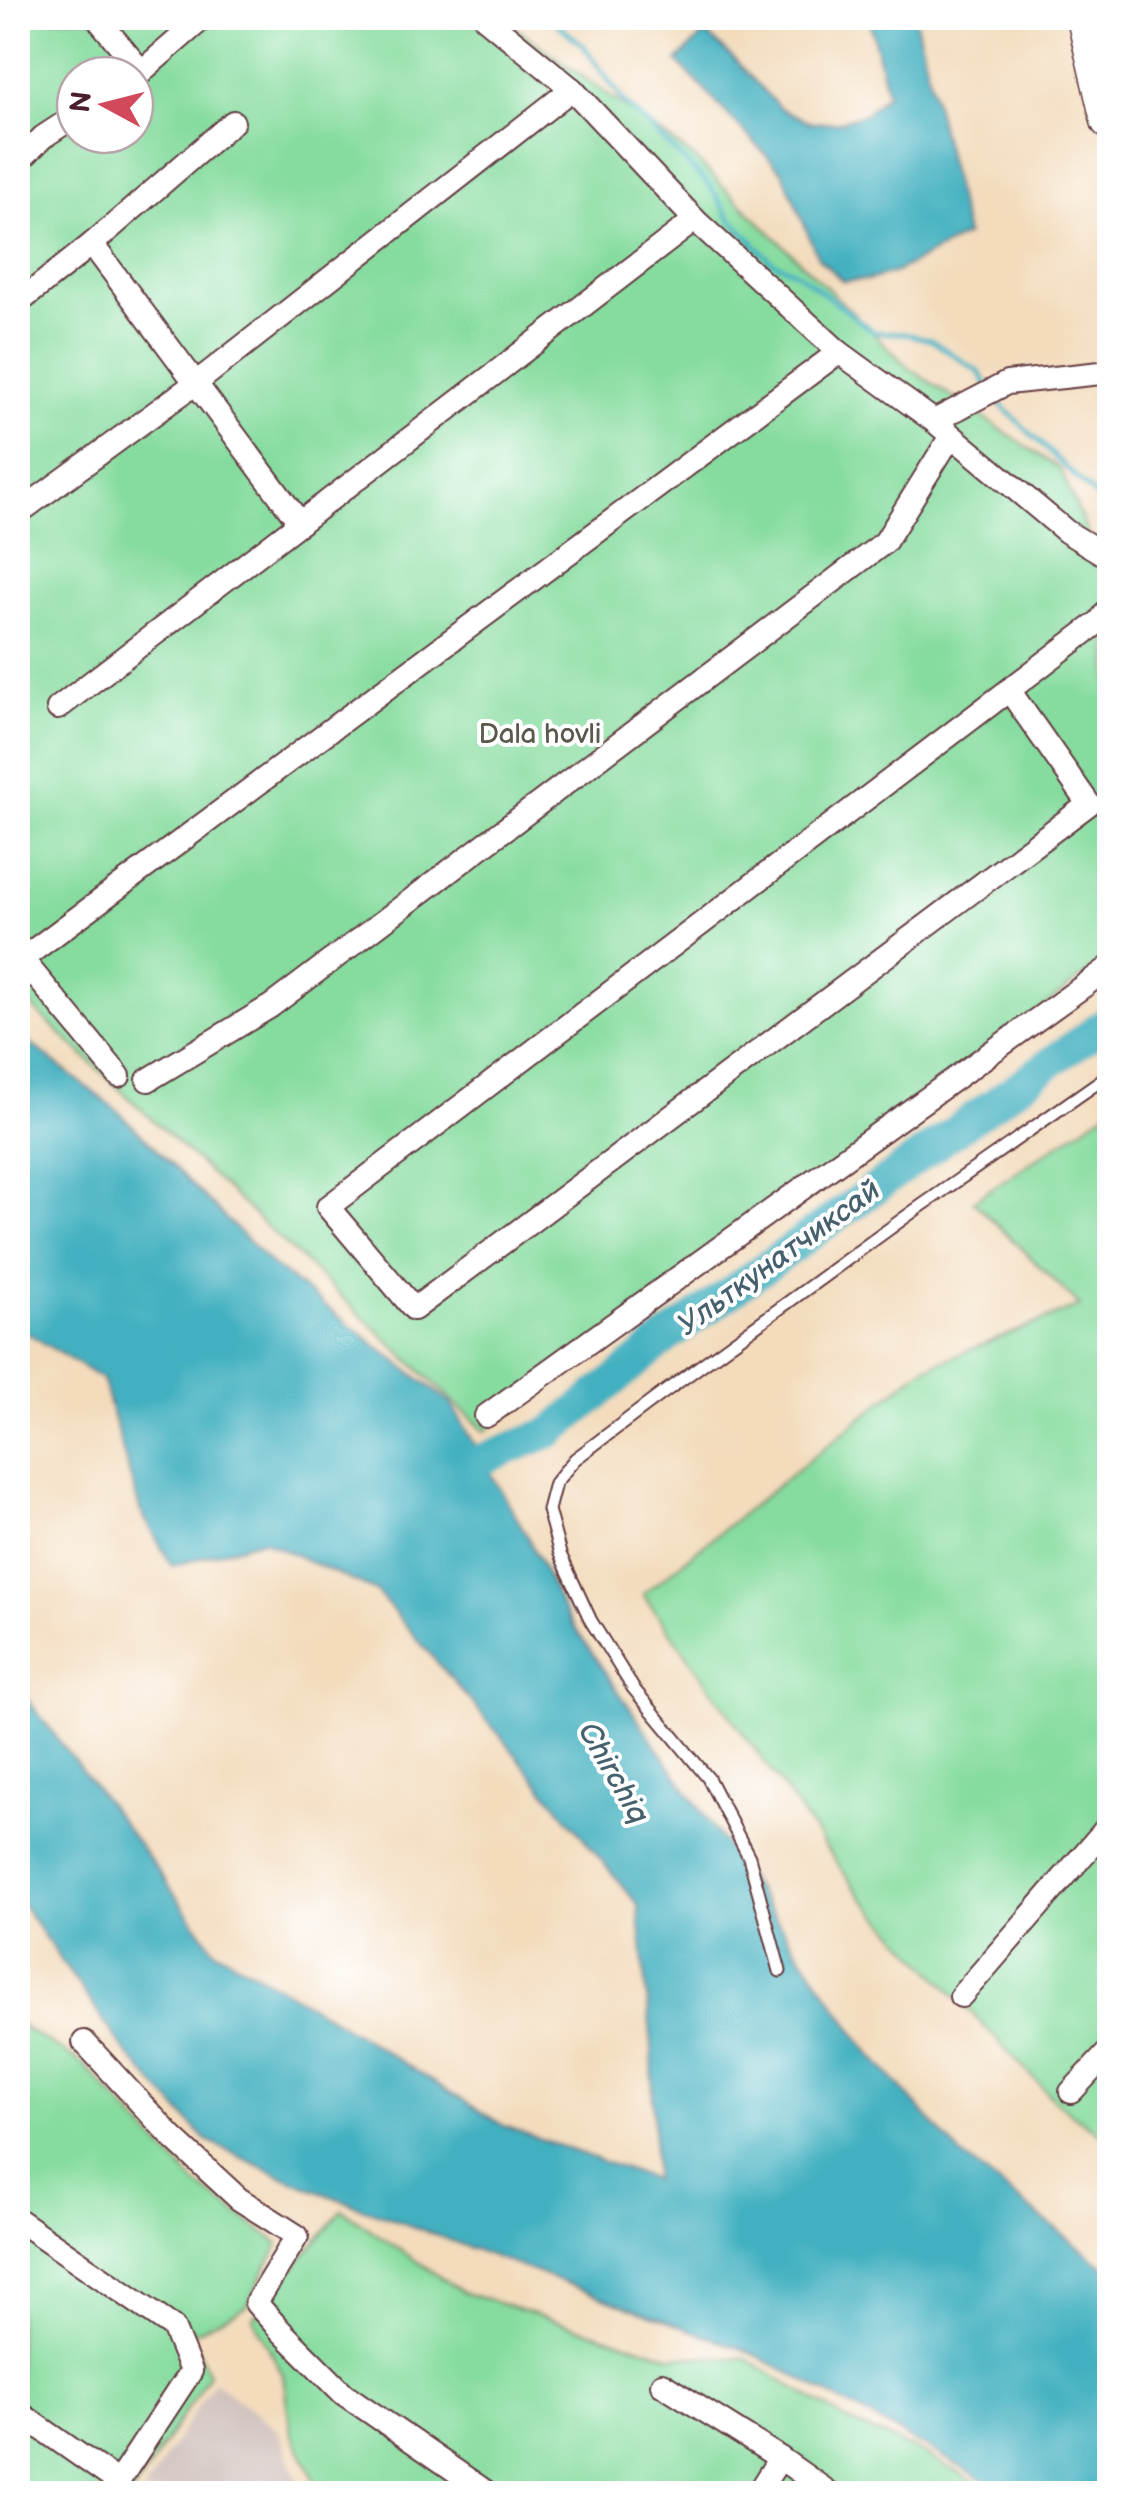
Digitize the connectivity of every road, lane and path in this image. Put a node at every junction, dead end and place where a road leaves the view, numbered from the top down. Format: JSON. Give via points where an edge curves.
{"nodes":[{"id":1,"x":96,"y":18,"type":"edge"},
{"id":2,"x":203,"y":18,"type":"edge"},
{"id":3,"x":485,"y":18,"type":"edge"},
{"id":4,"x":1086,"y":18,"type":"edge"},
{"id":5,"x":124,"y":55,"type":"edge"},
{"id":6,"x":155,"y":60,"type":"edge"},
{"id":7,"x":572,"y":89,"type":"junction"},
{"id":8,"x":1110,"y":120,"type":"edge"},
{"id":9,"x":233,"y":122,"type":"dead end"},
{"id":10,"x":55,"y":129,"type":"edge"},
{"id":11,"x":18,"y":162,"type":"edge"},
{"id":12,"x":695,"y":220,"type":"junction"},
{"id":13,"x":92,"y":244,"type":"junction"},
{"id":14,"x":18,"y":303,"type":"edge"},
{"id":15,"x":839,"y":352,"type":"junction"},
{"id":16,"x":1110,"y":372,"type":"edge"},
{"id":17,"x":196,"y":382,"type":"junction"},
{"id":18,"x":942,"y":429,"type":"junction"},
{"id":19,"x":18,"y":512,"type":"edge"},
{"id":20,"x":300,"y":523,"type":"junction"},
{"id":21,"x":1110,"y":558,"type":"edge"},
{"id":22,"x":1110,"y":608,"type":"edge"},
{"id":23,"x":1009,"y":690,"type":"junction"},
{"id":24,"x":58,"y":708,"type":"dead end"},
{"id":25,"x":1110,"y":967,"type":"edge"},
{"id":26,"x":1110,"y":1074,"type":"edge"},
{"id":27,"x":120,"y":1076,"type":"dead end"},
{"id":28,"x":148,"y":1080,"type":"dead end"},
{"id":29,"x":486,"y":1416,"type":"dead end"},
{"id":30,"x":1110,"y":1824,"type":"edge"},
{"id":31,"x":780,"y":1971,"type":"dead end"},
{"id":32,"x":961,"y":1996,"type":"dead end"},
{"id":33,"x":84,"y":2042,"type":"dead end"},
{"id":34,"x":1110,"y":2050,"type":"edge"},
{"id":35,"x":1071,"y":2092,"type":"dead end"},
{"id":36,"x":18,"y":2220,"type":"edge"},
{"id":37,"x":662,"y":2384,"type":"dead end"},
{"id":38,"x":18,"y":2412,"type":"edge"},
{"id":39,"x":780,"y":2458,"type":"junction"},
{"id":40,"x":114,"y":2488,"type":"edge"},
{"id":41,"x":489,"y":2494,"type":"edge"},
{"id":42,"x":757,"y":2494,"type":"edge"},
{"id":43,"x":831,"y":2494,"type":"edge"}],
"edges":[{"from":1,"to":5,"type":"street"},
{"from":2,"to":6,"type":"street"},
{"from":3,"to":7,"type":"street"},
{"from":4,"to":8,"type":"highway"},
{"from":7,"to":12,"type":"street"},
{"from":7,"to":17,"type":"street"},
{"from":9,"to":13,"type":"street"},
{"from":10,"to":11,"type":"street"},
{"from":12,"to":15,"type":"street"},
{"from":12,"to":20,"type":"street"},
{"from":13,"to":14,"type":"street"},
{"from":13,"to":17,"type":"street"},
{"from":15,"to":18,"type":"street"},
{"from":15,"to":27,"type":"street","via":[[22,959]]},
{"from":16,"to":18,"type":"street","via":[[1007,383]]},
{"from":17,"to":19,"type":"street"},
{"from":17,"to":20,"type":"street"},
{"from":18,"to":21,"type":"street","via":[[1067,532]]},
{"from":18,"to":28,"type":"street","via":[[885,542],[271,1006]]},
{"from":20,"to":24,"type":"street"},
{"from":22,"to":23,"type":"street"},
{"from":23,"to":23,"type":"street","via":[[1089,804],[414,1309],[328,1207]]},
{"from":25,"to":29,"type":"street"},
{"from":26,"to":31,"type":"lane","via":[[659,1396],[555,1483],[548,1510],[560,1554],[632,1688],[708,1778],[749,1857]]},
{"from":30,"to":32,"type":"street"},
{"from":33,"to":41,"type":"street","via":[[172,2138],[239,2199],[296,2236],[256,2303],[280,2331],[344,2394]]},
{"from":34,"to":35,"type":"street"},
{"from":36,"to":40,"type":"street","via":[[174,2327],[191,2371]]},
{"from":37,"to":39,"type":"street"},
{"from":38,"to":40,"type":"street"},
{"from":39,"to":42,"type":"street"},
{"from":39,"to":43,"type":"street"}]}
